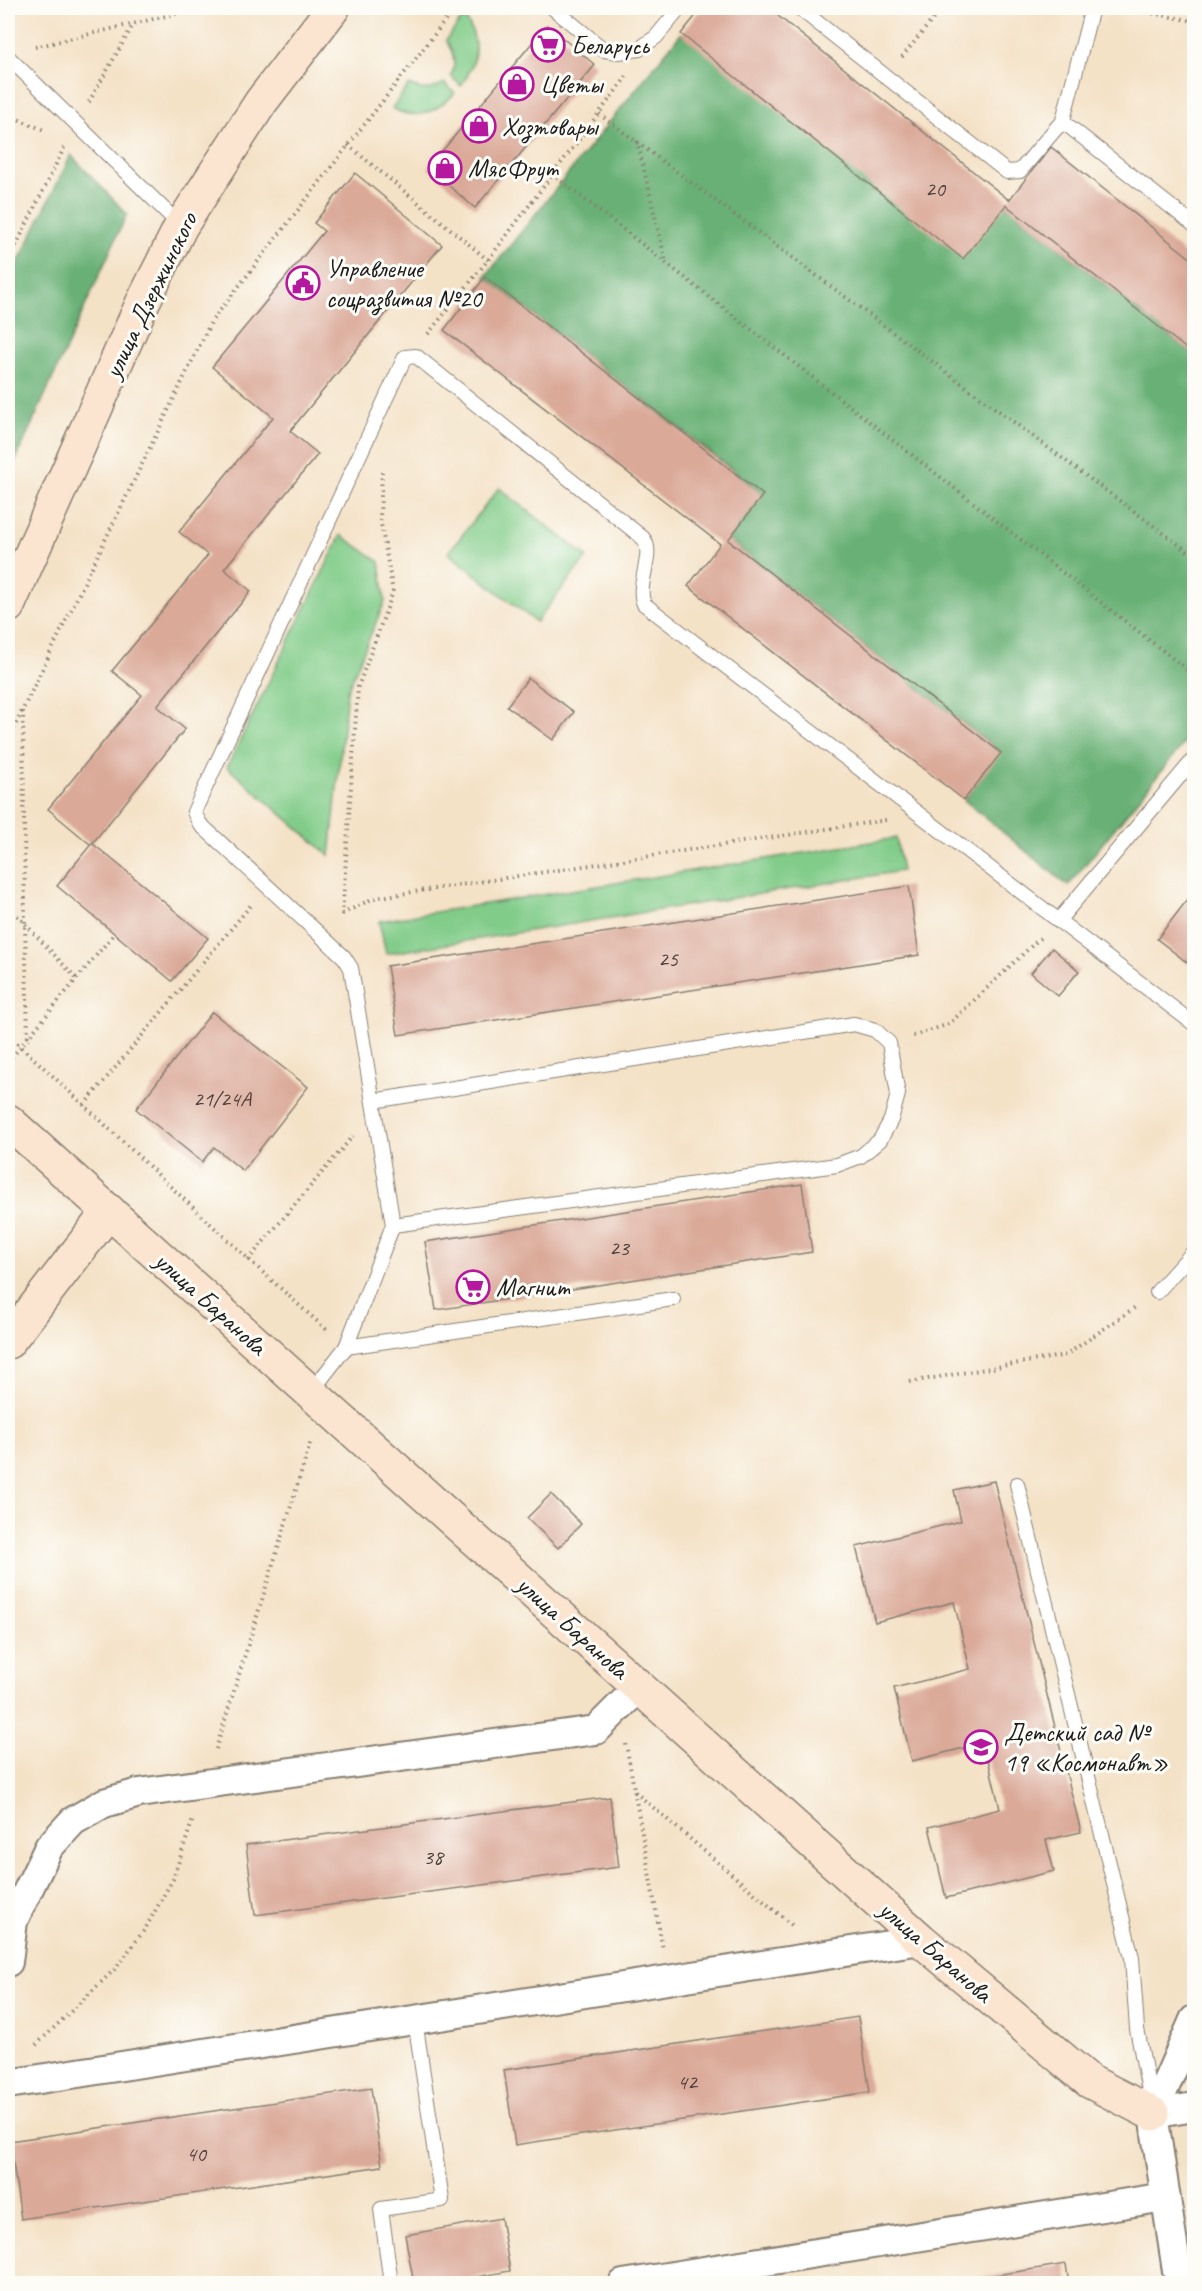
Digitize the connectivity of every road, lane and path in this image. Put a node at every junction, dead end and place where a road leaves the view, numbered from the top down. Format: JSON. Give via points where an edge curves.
{"nodes":[{"id":1,"x":200,"y":8,"type":"edge"},
{"id":2,"x":333,"y":8,"type":"edge"},
{"id":3,"x":455,"y":8,"type":"edge"},
{"id":4,"x":553,"y":8,"type":"edge"},
{"id":5,"x":680,"y":8,"type":"edge"},
{"id":6,"x":799,"y":8,"type":"edge"},
{"id":7,"x":942,"y":8,"type":"edge"},
{"id":8,"x":1092,"y":8,"type":"edge"},
{"id":9,"x":1123,"y":8,"type":"edge"},
{"id":10,"x":1194,"y":21,"type":"edge"},
{"id":11,"x":656,"y":37,"type":"junction"},
{"id":12,"x":30,"y":48,"type":"dead end"},
{"id":13,"x":8,"y":57,"type":"edge"},
{"id":14,"x":886,"y":76,"type":"junction"},
{"id":15,"x":599,"y":114,"type":"junction"},
{"id":16,"x":1062,"y":124,"type":"junction"},
{"id":17,"x":636,"y":141,"type":"junction"},
{"id":18,"x":348,"y":145,"type":"junction"},
{"id":19,"x":552,"y":174,"type":"junction"},
{"id":20,"x":1194,"y":225,"type":"edge"},
{"id":21,"x":181,"y":226,"type":"junction"},
{"id":22,"x":488,"y":260,"type":"junction"},
{"id":23,"x":667,"y":263,"type":"junction"},
{"id":24,"x":410,"y":356,"type":"junction"},
{"id":25,"x":382,"y":471,"type":"dead end"},
{"id":26,"x":1194,"y":556,"type":"edge"},
{"id":27,"x":8,"y":606,"type":"edge"},
{"id":28,"x":1194,"y":675,"type":"edge"},
{"id":29,"x":23,"y":708,"type":"junction"},
{"id":30,"x":8,"y":740,"type":"edge"},
{"id":31,"x":1194,"y":759,"type":"edge"},
{"id":32,"x":919,"y":815,"type":"junction"},
{"id":33,"x":267,"y":886,"type":"junction"},
{"id":34,"x":8,"y":902,"type":"edge"},
{"id":35,"x":9,"y":909,"type":"edge"},
{"id":36,"x":342,"y":914,"type":"junction"},
{"id":37,"x":1058,"y":921,"type":"junction"},
{"id":38,"x":25,"y":924,"type":"junction"},
{"id":39,"x":114,"y":934,"type":"dead end"},
{"id":40,"x":339,"y":952,"type":"junction"},
{"id":41,"x":77,"y":979,"type":"junction"},
{"id":42,"x":1194,"y":1024,"type":"edge"},
{"id":43,"x":8,"y":1035,"type":"edge"},
{"id":44,"x":28,"y":1037,"type":"junction"},
{"id":45,"x":889,"y":1043,"type":"junction"},
{"id":46,"x":20,"y":1047,"type":"junction"},
{"id":47,"x":8,"y":1062,"type":"edge"},
{"id":48,"x":84,"y":1105,"type":"junction"},
{"id":49,"x":374,"y":1106,"type":"junction"},
{"id":50,"x":8,"y":1120,"type":"edge"},
{"id":51,"x":109,"y":1211,"type":"junction"},
{"id":52,"x":393,"y":1225,"type":"junction"},
{"id":53,"x":1194,"y":1251,"type":"edge"},
{"id":54,"x":248,"y":1260,"type":"junction"},
{"id":55,"x":1157,"y":1292,"type":"joint"},
{"id":56,"x":673,"y":1299,"type":"dead end"},
{"id":57,"x":8,"y":1342,"type":"edge"},
{"id":58,"x":346,"y":1347,"type":"junction"},
{"id":59,"x":909,"y":1382,"type":"dead end"},
{"id":60,"x":311,"y":1392,"type":"junction"},
{"id":61,"x":1017,"y":1484,"type":"dead end"},
{"id":62,"x":639,"y":1687,"type":"junction"},
{"id":63,"x":626,"y":1740,"type":"dead end"},
{"id":64,"x":205,"y":1784,"type":"junction"},
{"id":65,"x":635,"y":1792,"type":"junction"},
{"id":66,"x":10,"y":1922,"type":"edge"},
{"id":67,"x":921,"y":1940,"type":"junction"},
{"id":68,"x":826,"y":1955,"type":"junction"},
{"id":69,"x":8,"y":1962,"type":"edge"},
{"id":70,"x":668,"y":1980,"type":"junction"},
{"id":71,"x":415,"y":2020,"type":"junction"},
{"id":72,"x":1194,"y":2020,"type":"edge"},
{"id":73,"x":33,"y":2048,"type":"dead end"},
{"id":74,"x":8,"y":2084,"type":"edge"},
{"id":75,"x":1194,"y":2107,"type":"edge"},
{"id":76,"x":1153,"y":2114,"type":"junction"},
{"id":77,"x":1166,"y":2198,"type":"junction"},
{"id":78,"x":391,"y":2283,"type":"edge"},
{"id":79,"x":623,"y":2283,"type":"edge"},
{"id":80,"x":1179,"y":2283,"type":"edge"}],
"edges":[{"from":1,"to":12,"type":"path"},
{"from":2,"to":21,"type":"street","name":"улица Дзержинского","via":[[261,102]]},
{"from":3,"to":18,"type":"path"},
{"from":4,"to":11,"type":"lane","via":[[603,50],[639,49]]},
{"from":5,"to":11,"type":"lane"},
{"from":6,"to":14,"type":"lane"},
{"from":7,"to":14,"type":"path"},
{"from":8,"to":16,"type":"lane"},
{"from":9,"to":10,"type":"path"},
{"from":11,"to":15,"type":"path"},
{"from":13,"to":21,"type":"lane"},
{"from":14,"to":16,"type":"lane","via":[[1008,172],[1020,171]]},
{"from":15,"to":17,"type":"path"},
{"from":15,"to":19,"type":"path"},
{"from":16,"to":20,"type":"lane"},
{"from":17,"to":23,"type":"path"},
{"from":17,"to":26,"type":"path"},
{"from":18,"to":22,"type":"path"},
{"from":18,"to":29,"type":"path","via":[[211,322]]},
{"from":19,"to":22,"type":"path"},
{"from":19,"to":23,"type":"path"},
{"from":21,"to":27,"type":"street","name":"улица Дзержинского","via":[[142,304]]},
{"from":22,"to":24,"type":"path"},
{"from":23,"to":28,"type":"path"},
{"from":24,"to":32,"type":"lane","via":[[416,356],[643,538],[647,548],[641,591],[644,604]]},
{"from":24,"to":33,"type":"lane","via":[[402,361],[194,812],[200,824]]},
{"from":25,"to":36,"type":"path","via":[[380,518],[393,592],[358,687]]},
{"from":29,"to":30,"type":"path"},
{"from":29,"to":38,"type":"path"},
{"from":31,"to":37,"type":"lane"},
{"from":32,"to":36,"type":"path","via":[[374,898]]},
{"from":32,"to":37,"type":"lane"},
{"from":33,"to":40,"type":"lane"},
{"from":33,"to":48,"type":"path"},
{"from":34,"to":35,"type":"path"},
{"from":35,"to":38,"type":"path"},
{"from":36,"to":40,"type":"path"},
{"from":37,"to":42,"type":"lane"},
{"from":37,"to":45,"type":"path","via":[[949,1024]]},
{"from":38,"to":41,"type":"path"},
{"from":38,"to":44,"type":"path"},
{"from":39,"to":41,"type":"path"},
{"from":40,"to":49,"type":"lane","via":[[351,968]]},
{"from":41,"to":44,"type":"path"},
{"from":43,"to":46,"type":"path"},
{"from":44,"to":46,"type":"path"},
{"from":45,"to":49,"type":"lane","via":[[875,1030],[854,1024]]},
{"from":45,"to":52,"type":"lane","via":[[898,1094],[891,1120],[880,1140],[861,1156],[837,1165]]},
{"from":46,"to":47,"type":"path"},
{"from":46,"to":48,"type":"path"},
{"from":48,"to":54,"type":"path"},
{"from":49,"to":52,"type":"lane"},
{"from":49,"to":54,"type":"path"},
{"from":50,"to":51,"type":"street","name":"улица Баранова"},
{"from":51,"to":57,"type":"street"},
{"from":51,"to":60,"type":"street","name":"улица Баранова"},
{"from":52,"to":58,"type":"lane"},
{"from":53,"to":55,"type":"lane"},
{"from":54,"to":58,"type":"path"},
{"from":55,"to":59,"type":"path","via":[[1066,1355]]},
{"from":56,"to":58,"type":"lane"},
{"from":58,"to":60,"type":"lane"},
{"from":60,"to":62,"type":"street","name":"улица Баранова"},
{"from":60,"to":64,"type":"path","via":[[311,1440]]},
{"from":61,"to":76,"type":"lane","via":[[1132,1958],[1137,2029]]},
{"from":62,"to":64,"type":"street","via":[[596,1730]]},
{"from":62,"to":67,"type":"street","name":"улица Баранова"},
{"from":63,"to":65,"type":"path"},
{"from":64,"to":66,"type":"street","via":[[139,1793],[104,1803],[73,1821],[49,1847]]},
{"from":64,"to":73,"type":"path","via":[[173,1879],[145,1929],[116,1968]]},
{"from":65,"to":68,"type":"path"},
{"from":65,"to":70,"type":"path"},
{"from":66,"to":69,"type":"street"},
{"from":67,"to":68,"type":"street"},
{"from":67,"to":76,"type":"street","name":"улица Баранова","via":[[1089,2081]]},
{"from":68,"to":70,"type":"street"},
{"from":70,"to":71,"type":"street"},
{"from":71,"to":74,"type":"street"},
{"from":71,"to":78,"type":"lane","via":[[442,2200],[381,2209]]},
{"from":72,"to":76,"type":"street"},
{"from":75,"to":76,"type":"street"},
{"from":76,"to":77,"type":"street"},
{"from":77,"to":79,"type":"street"},
{"from":77,"to":80,"type":"street"}]}
